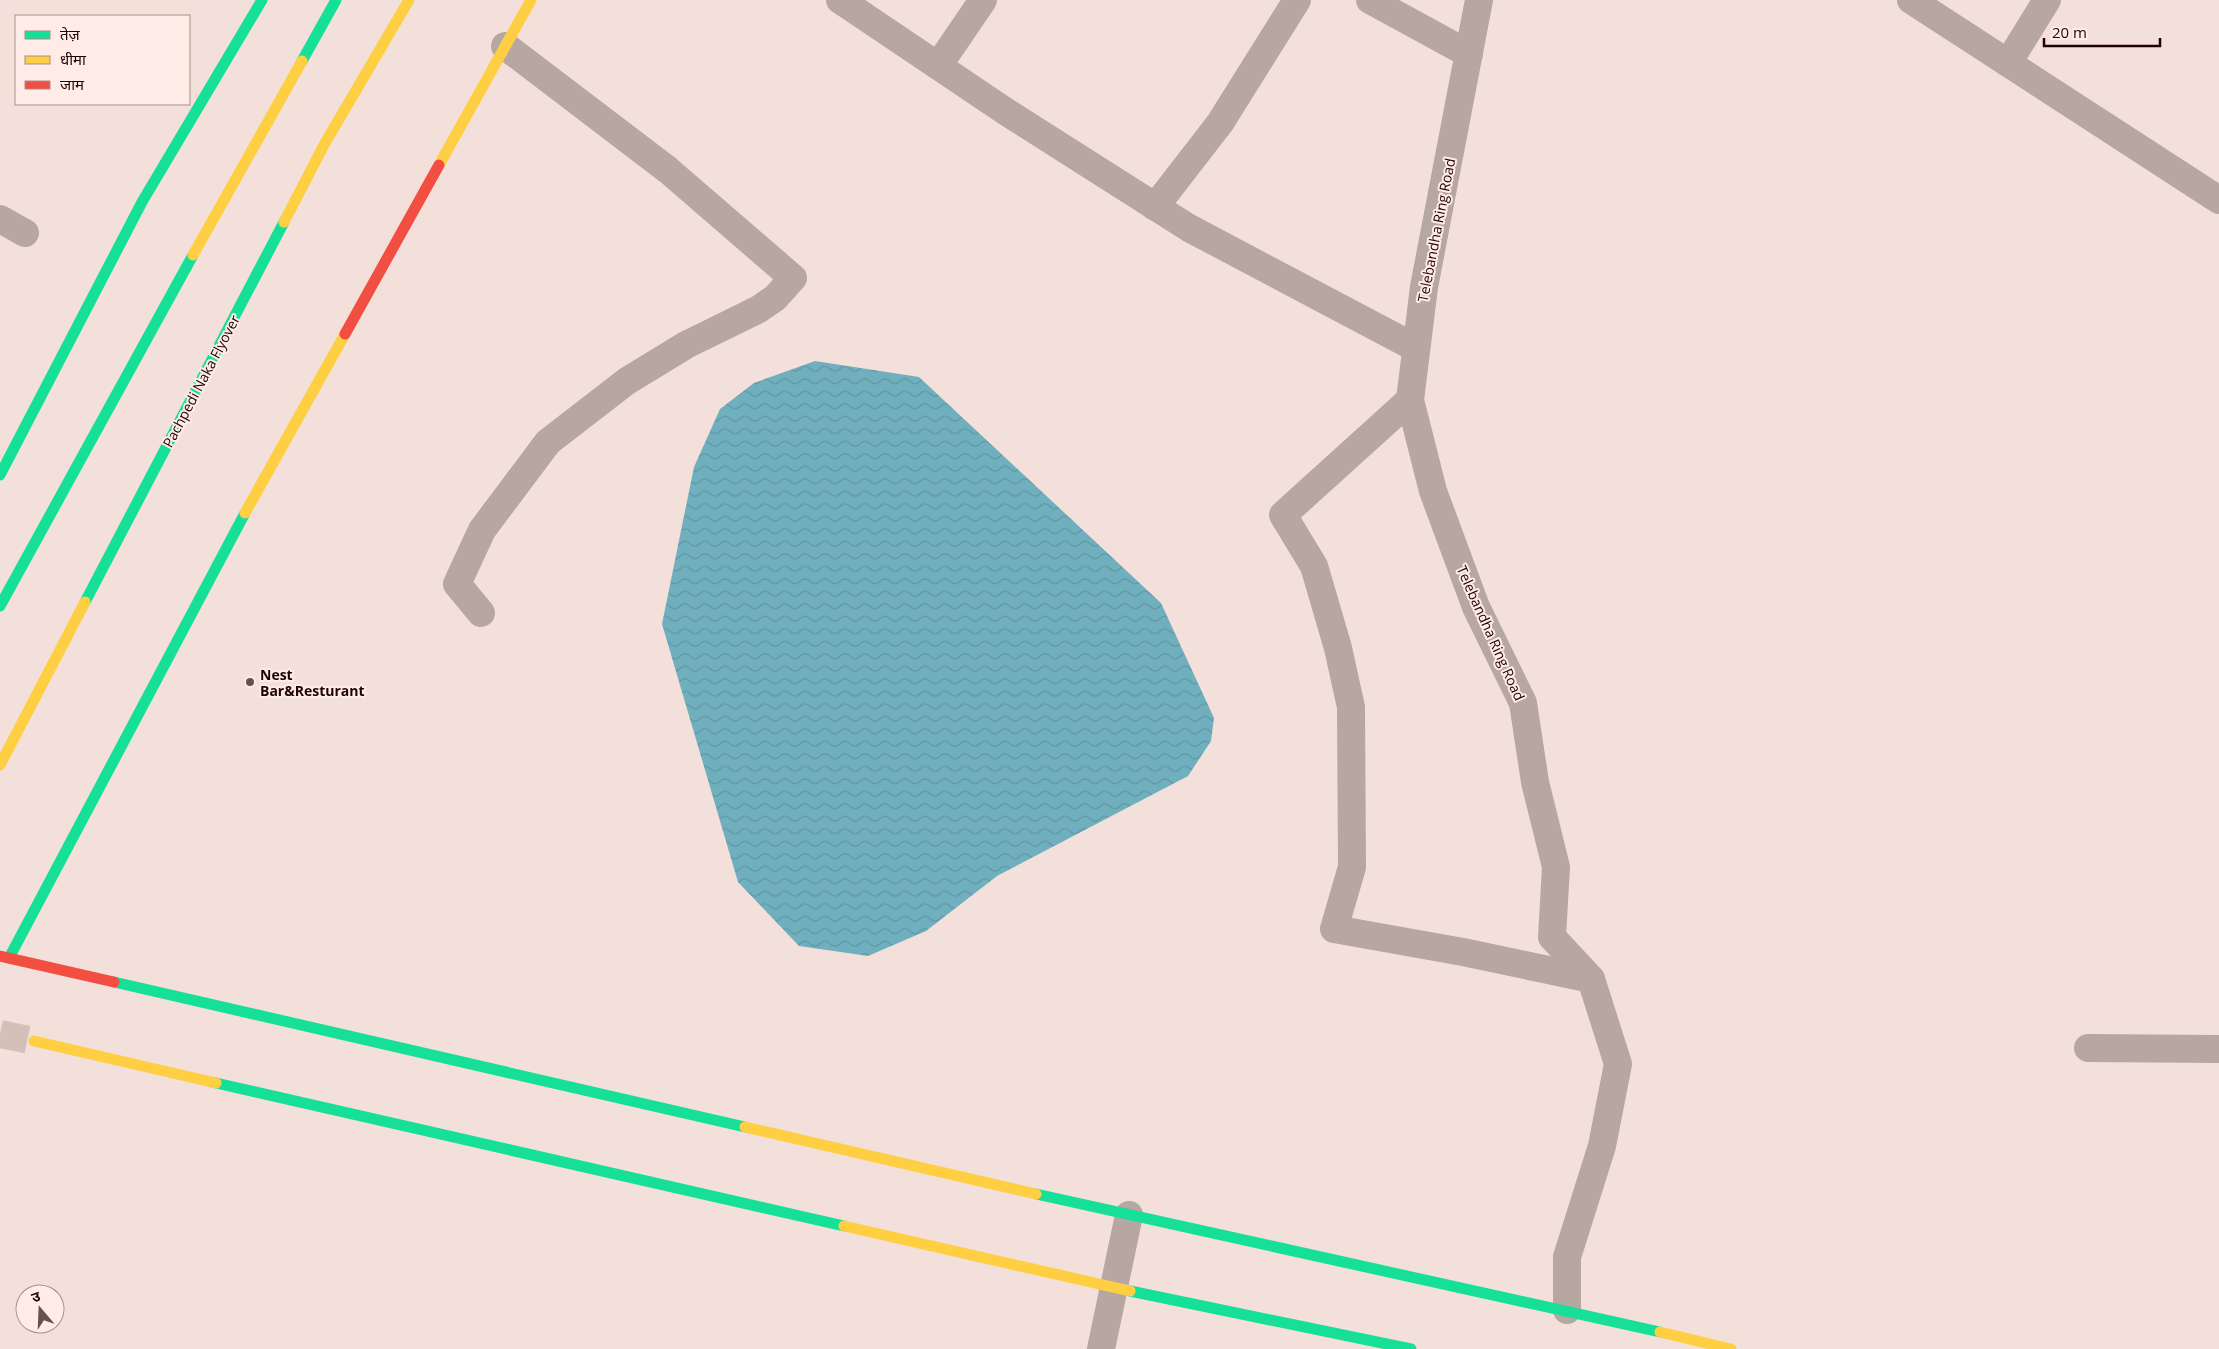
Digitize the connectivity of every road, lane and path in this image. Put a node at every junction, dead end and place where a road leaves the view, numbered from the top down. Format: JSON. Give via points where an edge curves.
{"nodes":[{"id":1,"x":262,"y":0,"type":"edge"},
{"id":2,"x":336,"y":0,"type":"edge"},
{"id":3,"x":409,"y":0,"type":"edge"},
{"id":4,"x":531,"y":0,"type":"edge"},
{"id":5,"x":840,"y":0,"type":"edge"},
{"id":6,"x":983,"y":0,"type":"edge"},
{"id":7,"x":1297,"y":0,"type":"edge"},
{"id":8,"x":1370,"y":0,"type":"edge"},
{"id":9,"x":1480,"y":0,"type":"edge"},
{"id":10,"x":1911,"y":0,"type":"edge"},
{"id":11,"x":2047,"y":0,"type":"edge"},
{"id":12,"x":505,"y":46,"type":"junction"},
{"id":13,"x":1469,"y":54,"type":"junction"},
{"id":14,"x":2008,"y":63,"type":"junction"},
{"id":15,"x":938,"y":66,"type":"junction"},
{"id":16,"x":2219,"y":200,"type":"edge"},
{"id":17,"x":1155,"y":207,"type":"junction"},
{"id":18,"x":0,"y":219,"type":"edge"},
{"id":19,"x":25,"y":233,"type":"dead end"},
{"id":20,"x":1416,"y":348,"type":"junction"},
{"id":21,"x":1410,"y":400,"type":"junction"},
{"id":22,"x":0,"y":475,"type":"edge"},
{"id":23,"x":0,"y":606,"type":"edge"},
{"id":24,"x":481,"y":613,"type":"dead end"},
{"id":25,"x":0,"y":765,"type":"edge"},
{"id":26,"x":5,"y":957,"type":"edge"},
{"id":27,"x":0,"y":972,"type":"edge"},
{"id":28,"x":1591,"y":979,"type":"junction"},
{"id":29,"x":34,"y":1041,"type":"tunnel mouth"},
{"id":30,"x":2088,"y":1048,"type":"dead end"},
{"id":31,"x":2219,"y":1049,"type":"edge"},
{"id":32,"x":1130,"y":1215,"type":"junction"},
{"id":33,"x":1115,"y":1288,"type":"junction"},
{"id":34,"x":1567,"y":1310,"type":"junction"},
{"id":35,"x":1101,"y":1349,"type":"edge"},
{"id":36,"x":1411,"y":1349,"type":"edge"},
{"id":37,"x":1731,"y":1349,"type":"edge"}],
"edges":[{"from":1,"to":22,"type":"main road","via":[[142,202]]},
{"from":2,"to":23,"type":"main road"},
{"from":3,"to":25,"type":"main road","name":"Pachpedi Naka Flyover","via":[[325,143]]},
{"from":4,"to":12,"type":"main road"},
{"from":5,"to":15,"type":"street"},
{"from":6,"to":15,"type":"street"},
{"from":7,"to":17,"type":"street","via":[[1220,123]]},
{"from":8,"to":13,"type":"street"},
{"from":9,"to":13,"type":"street","name":"Telebandha Ring Road"},
{"from":10,"to":14,"type":"street"},
{"from":11,"to":14,"type":"street"},
{"from":12,"to":24,"type":"street","via":[[668,170],[794,278],[775,298],[758,309],[686,344],[627,381],[548,442],[482,530],[457,584]]},
{"from":12,"to":26,"type":"main road","via":[[252,500]]},
{"from":13,"to":20,"type":"street","name":"Telebandha Ring Road","via":[[1424,287]]},
{"from":14,"to":16,"type":"street"},
{"from":15,"to":17,"type":"street"},
{"from":17,"to":20,"type":"street"},
{"from":18,"to":19,"type":"street"},
{"from":20,"to":21,"type":"street","name":"Telebandha Ring Road"},
{"from":21,"to":28,"type":"street","name":"Telebandha Ring Road","via":[[1433,491],[1476,607],[1524,703],[1535,782],[1556,867],[1552,937]]},
{"from":21,"to":28,"type":"street","via":[[1283,515],[1314,566],[1351,707],[1352,867],[1334,929]]},
{"from":26,"to":27,"type":"main road"},
{"from":26,"to":32,"type":"main road"},
{"from":28,"to":34,"type":"street","name":"Telebandha Ring Road","via":[[1618,1064],[1602,1146],[1567,1257]]},
{"from":29,"to":33,"type":"main road"},
{"from":30,"to":31,"type":"street"},
{"from":32,"to":33,"type":"street"},
{"from":32,"to":34,"type":"main road"},
{"from":33,"to":35,"type":"street"},
{"from":33,"to":36,"type":"main road"},
{"from":34,"to":37,"type":"main road"}]}
